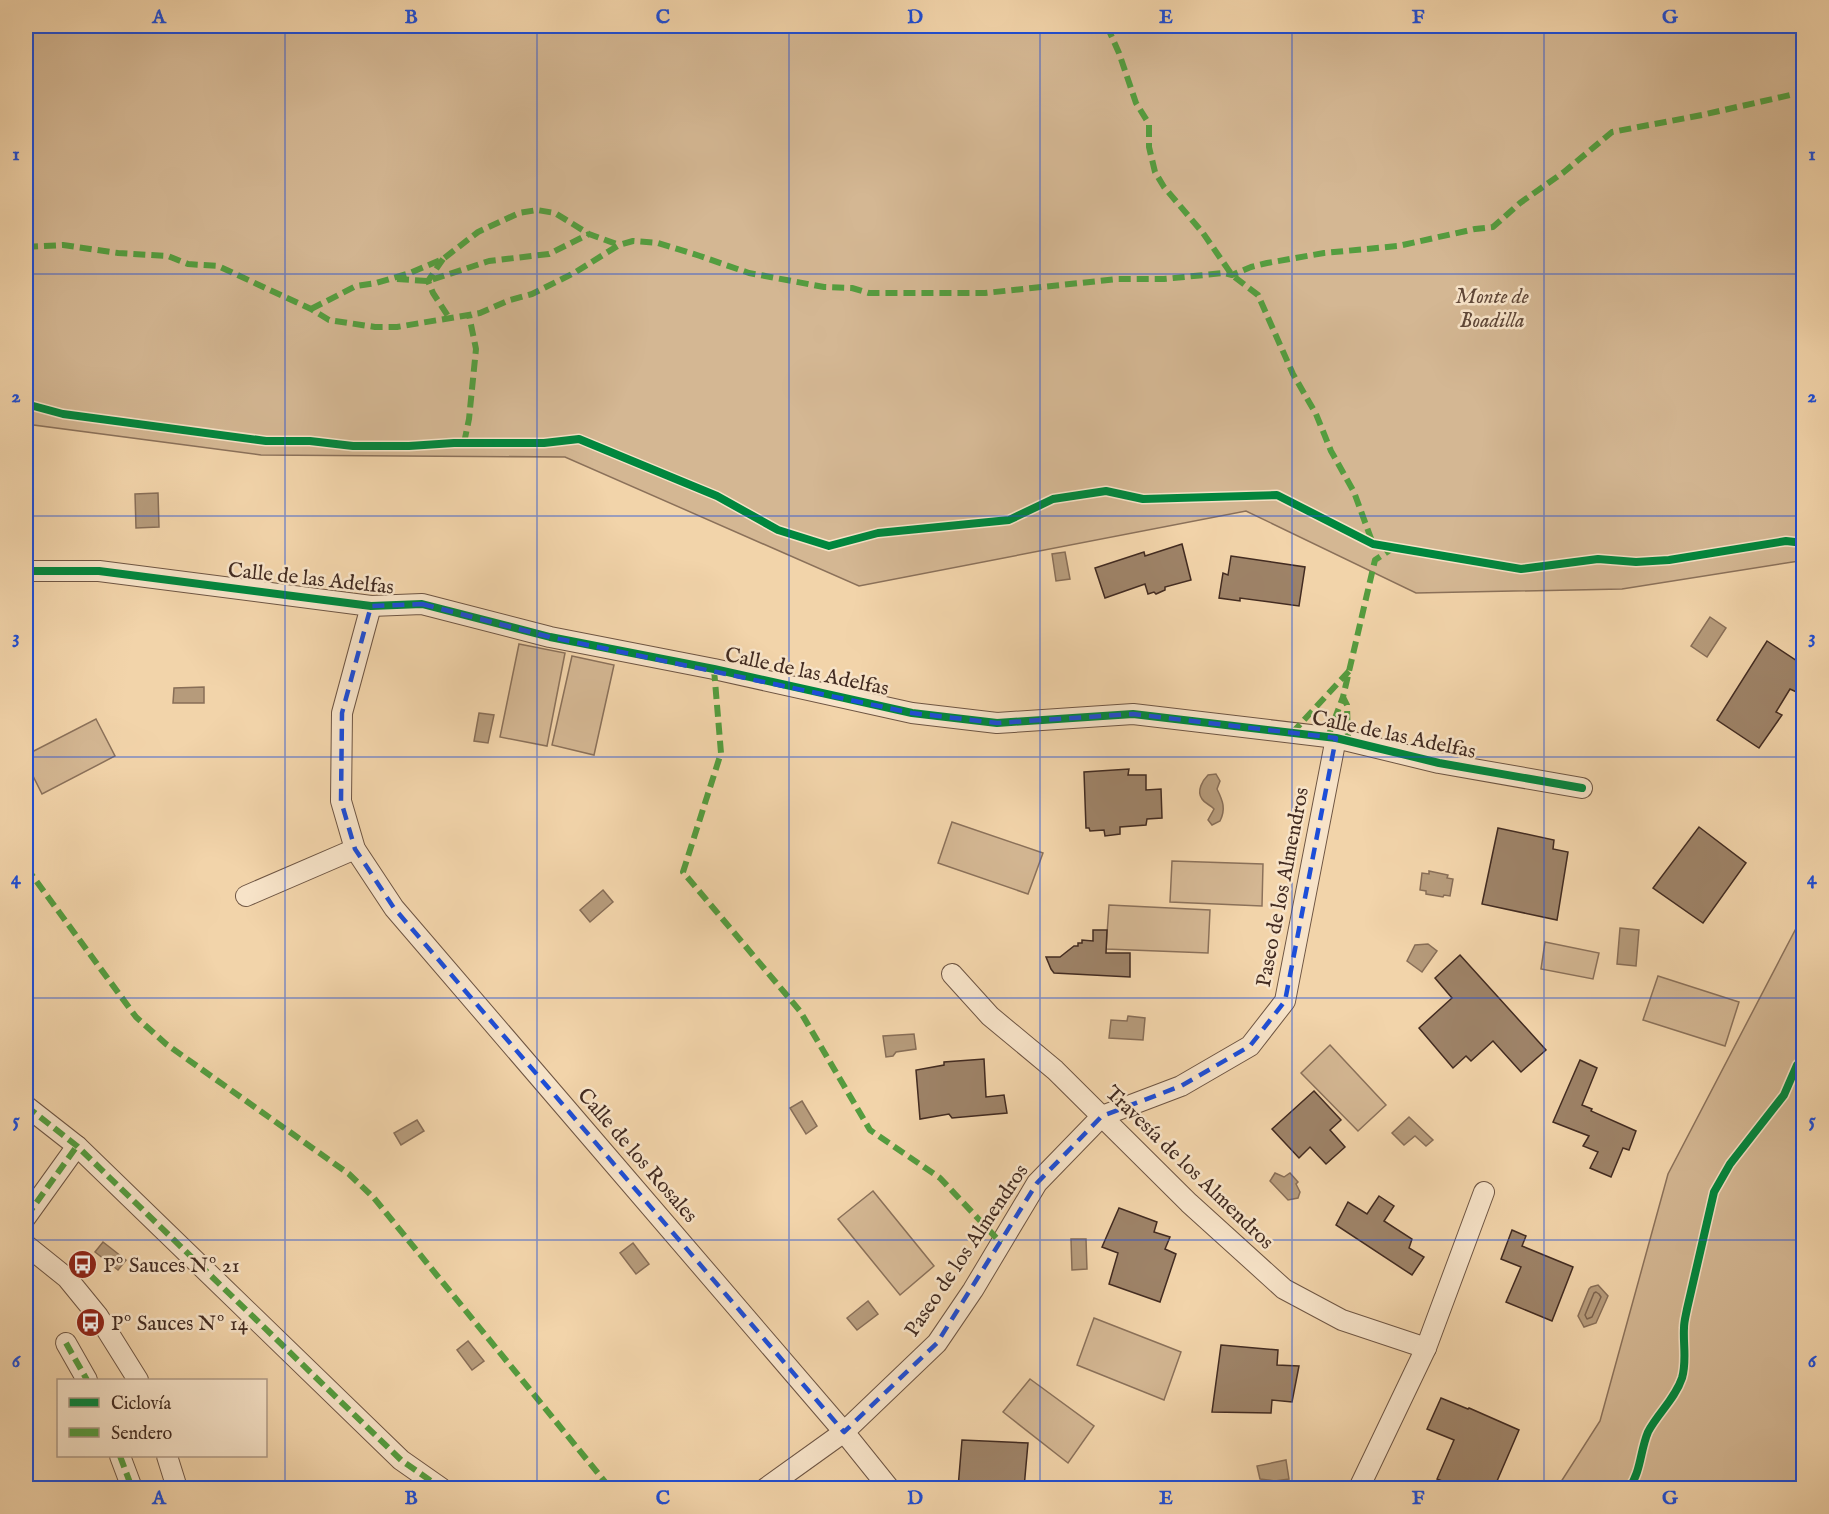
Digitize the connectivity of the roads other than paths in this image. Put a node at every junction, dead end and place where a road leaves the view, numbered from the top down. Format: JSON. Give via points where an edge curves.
{"nodes":[{"id":1,"x":26,"y":571,"type":"edge"},
{"id":2,"x":371,"y":606,"type":"junction"},
{"id":3,"x":1336,"y":738,"type":"junction"},
{"id":4,"x":1582,"y":788,"type":"dead end"},
{"id":5,"x":355,"y":849,"type":"junction"},
{"id":6,"x":246,"y":896,"type":"dead end"},
{"id":7,"x":952,"y":974,"type":"dead end"},
{"id":8,"x":26,"y":1106,"type":"edge"},
{"id":9,"x":1102,"y":1116,"type":"junction"},
{"id":10,"x":77,"y":1146,"type":"junction"},
{"id":11,"x":1484,"y":1192,"type":"dead end"},
{"id":12,"x":26,"y":1217,"type":"edge"},
{"id":13,"x":26,"y":1245,"type":"edge"},
{"id":14,"x":66,"y":1343,"type":"dead end"},
{"id":15,"x":1426,"y":1348,"type":"junction"},
{"id":16,"x":86,"y":1379,"type":"edge"},
{"id":17,"x":137,"y":1379,"type":"edge"},
{"id":18,"x":844,"y":1432,"type":"junction"},
{"id":19,"x":121,"y":1457,"type":"edge"},
{"id":20,"x":168,"y":1457,"type":"edge"},
{"id":21,"x":132,"y":1488,"type":"edge"},
{"id":22,"x":177,"y":1488,"type":"edge"},
{"id":23,"x":441,"y":1488,"type":"edge"},
{"id":24,"x":766,"y":1488,"type":"edge"},
{"id":25,"x":889,"y":1488,"type":"edge"},
{"id":26,"x":1359,"y":1488,"type":"edge"}],
"edges":[{"from":1,"to":2,"type":"street","name":"Calle de las Adelfas","via":[[99,571]]},
{"from":2,"to":3,"type":"street","name":"Calle de las Adelfas","via":[[422,604],[550,637],[912,713],[997,723],[1132,714]]},
{"from":2,"to":5,"type":"street","name":"Calle de los Rosales","via":[[342,713],[341,801]]},
{"from":3,"to":4,"type":"street","name":"Calle de las Adelfas","via":[[1439,763]]},
{"from":3,"to":9,"type":"street","name":"Paseo de los Almendros","via":[[1285,1001],[1250,1046],[1181,1086]]},
{"from":5,"to":6,"type":"street"},
{"from":5,"to":18,"type":"street","name":"Calle de los Rosales","via":[[394,908]]},
{"from":7,"to":9,"type":"street","name":"Travesía de los Almendros","via":[[990,1016],[1055,1070]]},
{"from":8,"to":10,"type":"street"},
{"from":9,"to":15,"type":"street","name":"Travesía de los Almendros","via":[[1284,1289],[1342,1320]]},
{"from":9,"to":18,"type":"street","name":"Paseo de los Almendros","via":[[1037,1183],[937,1343]]},
{"from":10,"to":12,"type":"street"},
{"from":10,"to":23,"type":"street","via":[[401,1460]]},
{"from":11,"to":15,"type":"street"},
{"from":13,"to":17,"type":"street","via":[[67,1278],[98,1316]]},
{"from":14,"to":16,"type":"street"},
{"from":15,"to":26,"type":"street"},
{"from":18,"to":24,"type":"street","name":"Paseo de los Almendros"},
{"from":18,"to":25,"type":"street","name":"Calle de los Rosales"},
{"from":19,"to":21,"type":"street"},
{"from":20,"to":22,"type":"street"}]}
